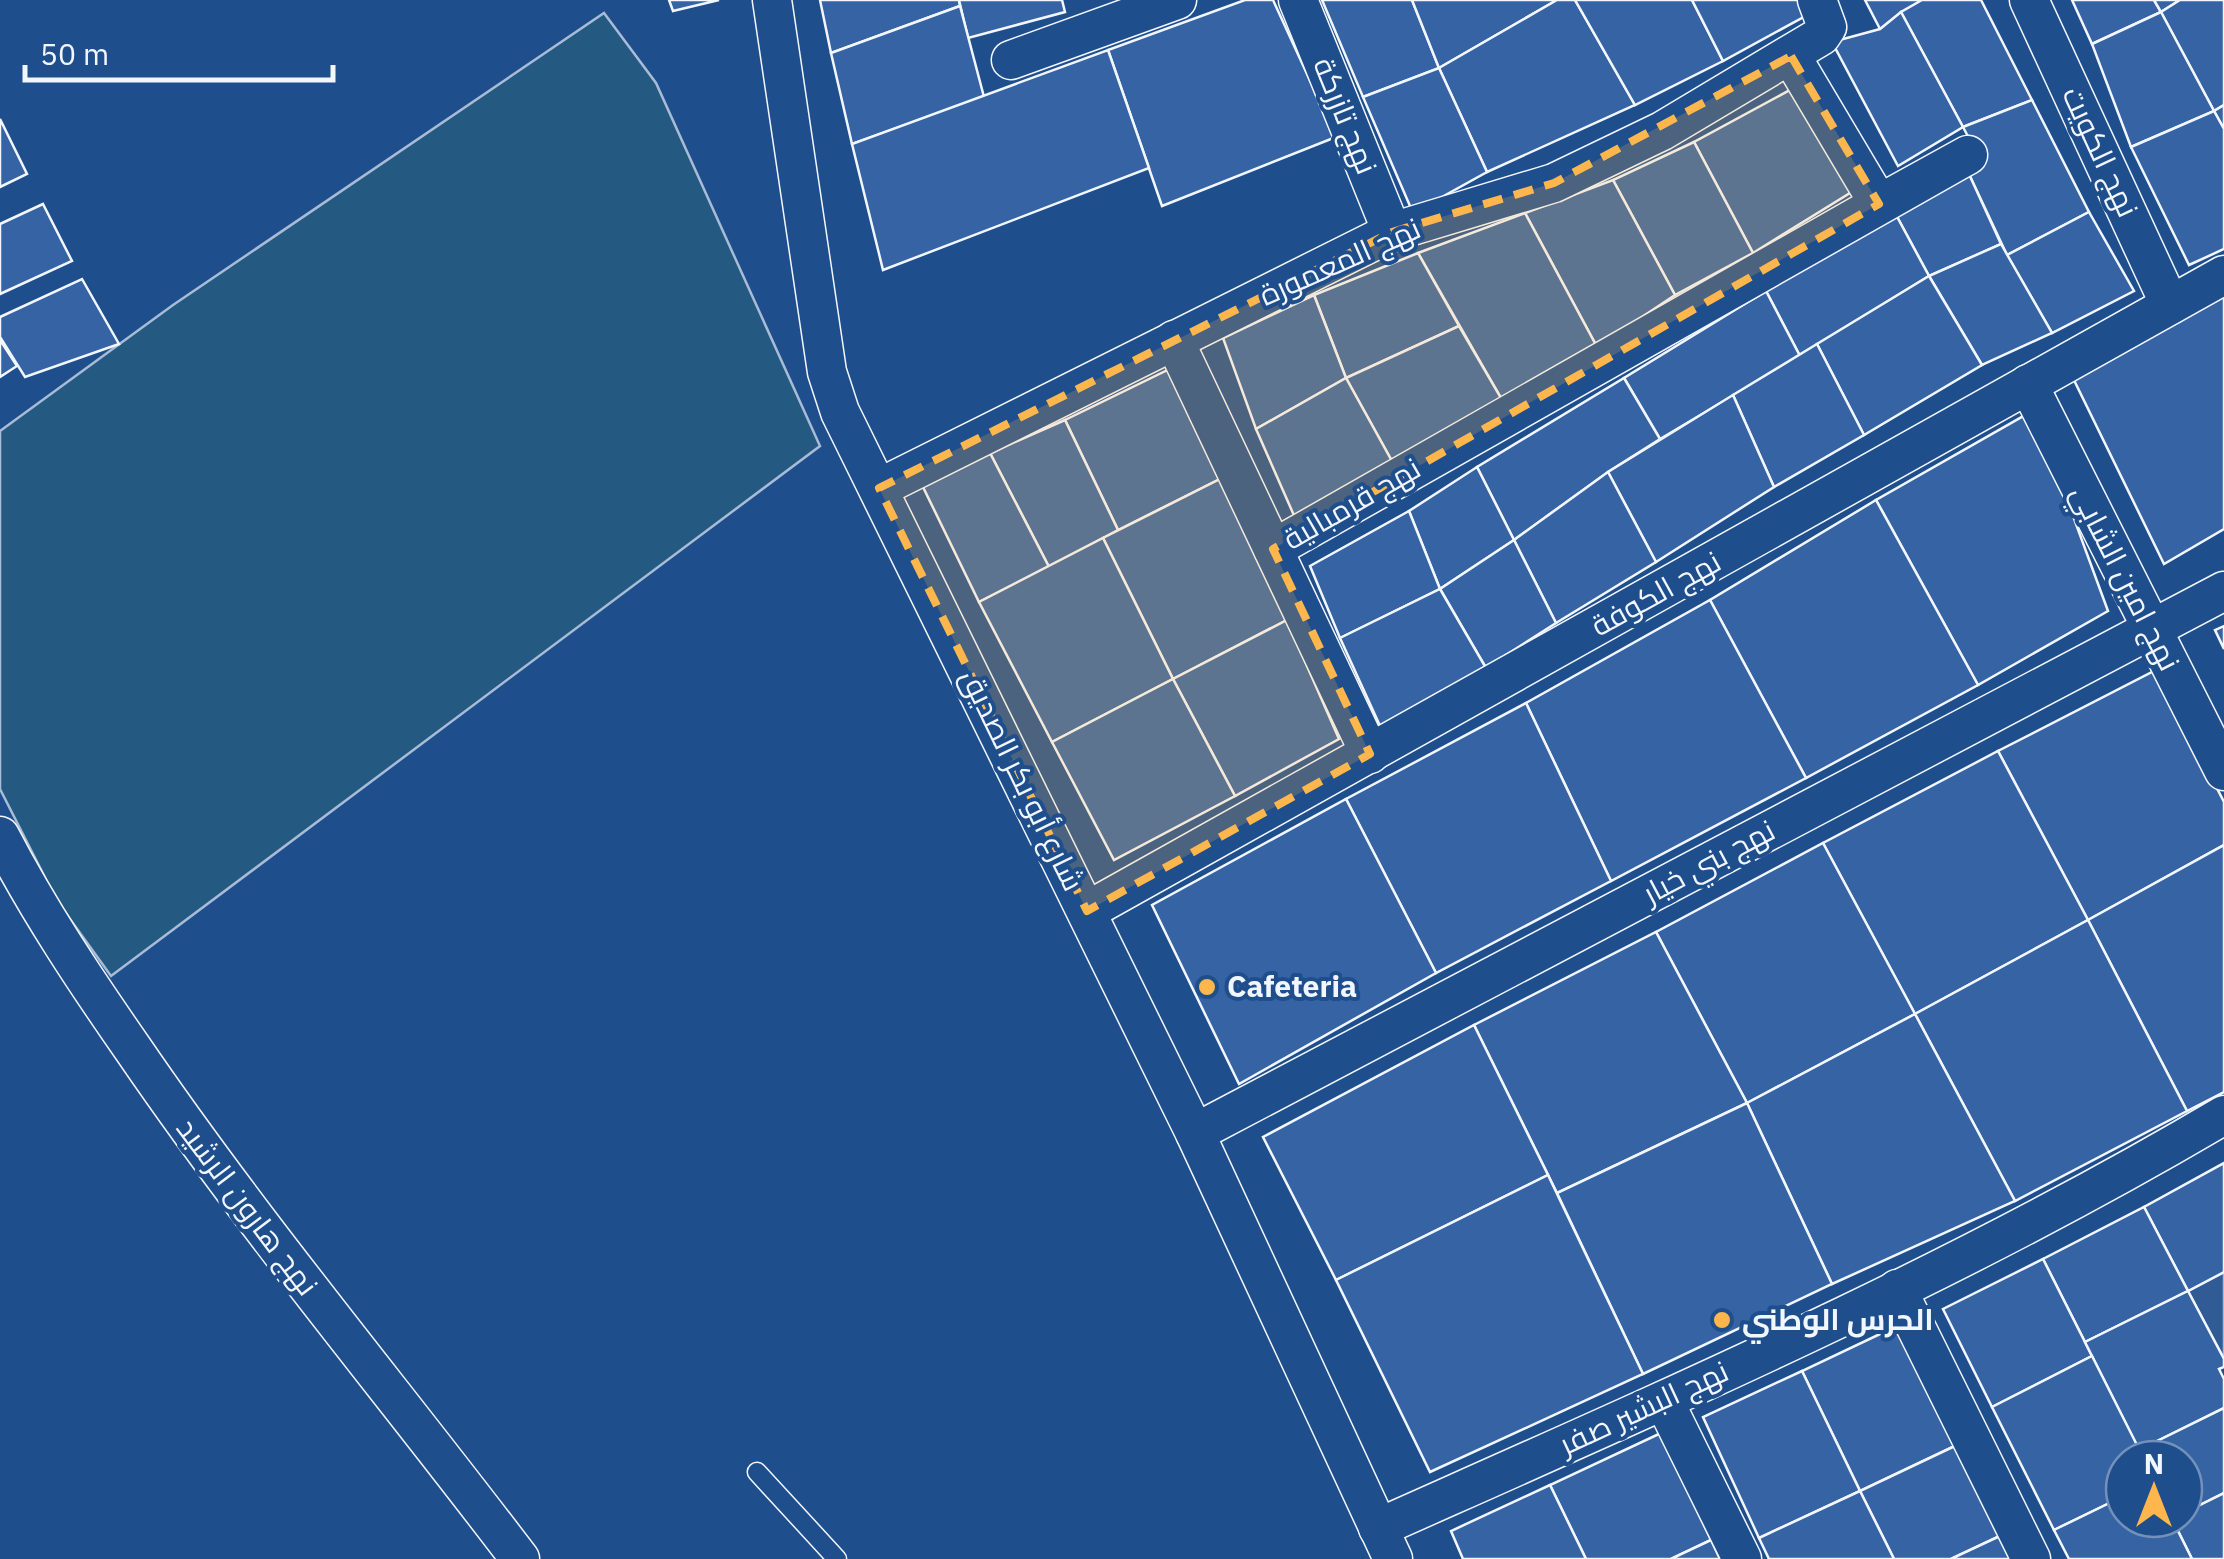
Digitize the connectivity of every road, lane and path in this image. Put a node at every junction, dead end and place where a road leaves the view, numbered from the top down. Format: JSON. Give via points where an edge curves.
{"nodes":[{"id":1,"x":772,"y":0,"type":"edge"},
{"id":2,"x":1178,"y":0,"type":"edge"},
{"id":3,"x":1298,"y":0,"type":"edge"},
{"id":4,"x":1817,"y":0,"type":"edge"},
{"id":5,"x":2029,"y":0,"type":"edge"},
{"id":6,"x":1113,"y":10,"type":"edge"},
{"id":7,"x":1790,"y":56,"type":"junction"},
{"id":8,"x":1011,"y":60,"type":"dead end"},
{"id":9,"x":1879,"y":204,"type":"junction"},
{"id":10,"x":1392,"y":232,"type":"junction"},
{"id":11,"x":2224,"y":275,"type":"edge"},
{"id":12,"x":2170,"y":305,"type":"junction"},
{"id":13,"x":1174,"y":340,"type":"junction"},
{"id":14,"x":2028,"y":384,"type":"junction"},
{"id":15,"x":879,"y":488,"type":"junction"},
{"id":16,"x":1342,"y":509,"type":"junction"},
{"id":17,"x":1273,"y":548,"type":"junction"},
{"id":18,"x":2224,"y":591,"type":"edge"},
{"id":19,"x":2150,"y":630,"type":"junction"},
{"id":20,"x":1370,"y":754,"type":"junction"},
{"id":21,"x":2224,"y":771,"type":"edge"},
{"id":22,"x":0,"y":836,"type":"edge"},
{"id":23,"x":1087,"y":912,"type":"junction"},
{"id":24,"x":2224,"y":1114,"type":"edge"},
{"id":25,"x":1194,"y":1133,"type":"junction"},
{"id":26,"x":1897,"y":1289,"type":"junction"},
{"id":27,"x":1664,"y":1401,"type":"junction"},
{"id":28,"x":757,"y":1472,"type":"dead end"},
{"id":29,"x":1386,"y":1544,"type":"edge"},
{"id":30,"x":520,"y":1559,"type":"edge"},
{"id":31,"x":837,"y":1559,"type":"edge"},
{"id":32,"x":1742,"y":1559,"type":"edge"},
{"id":33,"x":2032,"y":1559,"type":"edge"}],
"edges":[{"from":1,"to":15,"type":"street","name":"شارع أبو بكر الصديق","via":[[828,372],[840,412]]},
{"from":2,"to":6,"type":"street"},
{"from":3,"to":10,"type":"street","name":"نهج تازركة"},
{"from":4,"to":7,"type":"street","name":"نهج المعمورة","via":[[1827,26]]},
{"from":5,"to":12,"type":"street","name":"نهج الكويت"},
{"from":6,"to":8,"type":"street"},
{"from":7,"to":9,"type":"street"},
{"from":7,"to":10,"type":"street","name":"نهج المعمورة","via":[[1662,131],[1554,183]]},
{"from":9,"to":16,"type":"street","name":"نهج قرمبالية"},
{"from":9,"to":16,"type":"street","name":"نهج قرمبالية","via":[[1968,154]]},
{"from":10,"to":13,"type":"street","name":"نهج المعمورة"},
{"from":11,"to":12,"type":"street","name":"نهج الكوفة"},
{"from":12,"to":14,"type":"street","name":"نهج الكوفة"},
{"from":13,"to":15,"type":"street","name":"نهج المعمورة"},
{"from":13,"to":17,"type":"street"},
{"from":14,"to":19,"type":"street","name":"نهج امين الشابي"},
{"from":14,"to":20,"type":"street","name":"نهج الكوفة"},
{"from":15,"to":23,"type":"street","name":"شارع أبو بكر الصديق"},
{"from":16,"to":17,"type":"street","name":"نهج قرمبالية"},
{"from":17,"to":20,"type":"street"},
{"from":18,"to":19,"type":"street","name":"نهج بني خيار"},
{"from":19,"to":21,"type":"street","name":"نهج امين الشابي"},
{"from":19,"to":25,"type":"street","name":"نهج بني خيار"},
{"from":20,"to":23,"type":"street","name":"نهج الكوفة"},
{"from":22,"to":30,"type":"street","name":"نهج هارون الرشيد","via":[[67,953],[224,1180]]},
{"from":23,"to":25,"type":"street","name":"شارع أبو بكر الصديق"},
{"from":24,"to":26,"type":"street","name":"نهج البشير صفر","via":[[2116,1179]]},
{"from":25,"to":29,"type":"street","name":"شارع أبو بكر الصديق"},
{"from":26,"to":27,"type":"street","name":"نهج البشير صفر"},
{"from":26,"to":33,"type":"street"},
{"from":27,"to":29,"type":"street","name":"نهج البشير صفر"},
{"from":27,"to":32,"type":"street"},
{"from":28,"to":31,"type":"lane"}]}
